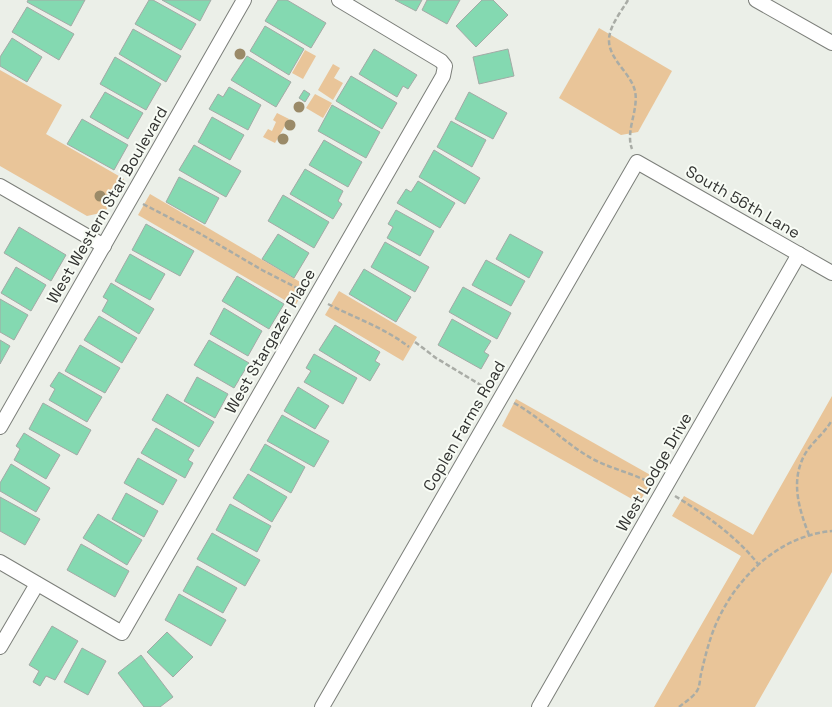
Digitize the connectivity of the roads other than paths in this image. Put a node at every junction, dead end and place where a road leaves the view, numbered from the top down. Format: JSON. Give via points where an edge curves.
{"nodes":[{"id":1,"x":244,"y":0,"type":"edge"},
{"id":2,"x":339,"y":0,"type":"edge"},
{"id":3,"x":756,"y":0,"type":"edge"},
{"id":4,"x":777,"y":5,"type":"edge"},
{"id":5,"x":832,"y":43,"type":"edge"},
{"id":6,"x":637,"y":162,"type":"joint"},
{"id":7,"x":0,"y":186,"type":"edge"},
{"id":8,"x":104,"y":246,"type":"junction"},
{"id":9,"x":799,"y":254,"type":"junction"},
{"id":10,"x":832,"y":273,"type":"edge"},
{"id":11,"x":0,"y":427,"type":"edge"},
{"id":12,"x":0,"y":562,"type":"edge"},
{"id":13,"x":37,"y":584,"type":"junction"},
{"id":14,"x":0,"y":647,"type":"edge"},
{"id":15,"x":322,"y":707,"type":"edge"},
{"id":16,"x":539,"y":707,"type":"edge"}],
"edges":[{"from":1,"to":8,"type":"street","name":"West Western Star Boulevard"},
{"from":2,"to":13,"type":"street","name":"West Stargazer Place","via":[[436,57],[445,66],[443,76],[122,633]]},
{"from":3,"to":4,"type":"street"},
{"from":4,"to":5,"type":"street"},
{"from":6,"to":9,"type":"street","name":"South 56th Lane"},
{"from":6,"to":15,"type":"street","name":"Coplen Farms Road"},
{"from":7,"to":8,"type":"street"},
{"from":8,"to":11,"type":"street","name":"West Western Star Boulevard"},
{"from":9,"to":10,"type":"street","name":"South 56th Lane"},
{"from":9,"to":16,"type":"street","name":"West Lodge Drive"},
{"from":12,"to":13,"type":"street"},
{"from":13,"to":14,"type":"street"}]}
